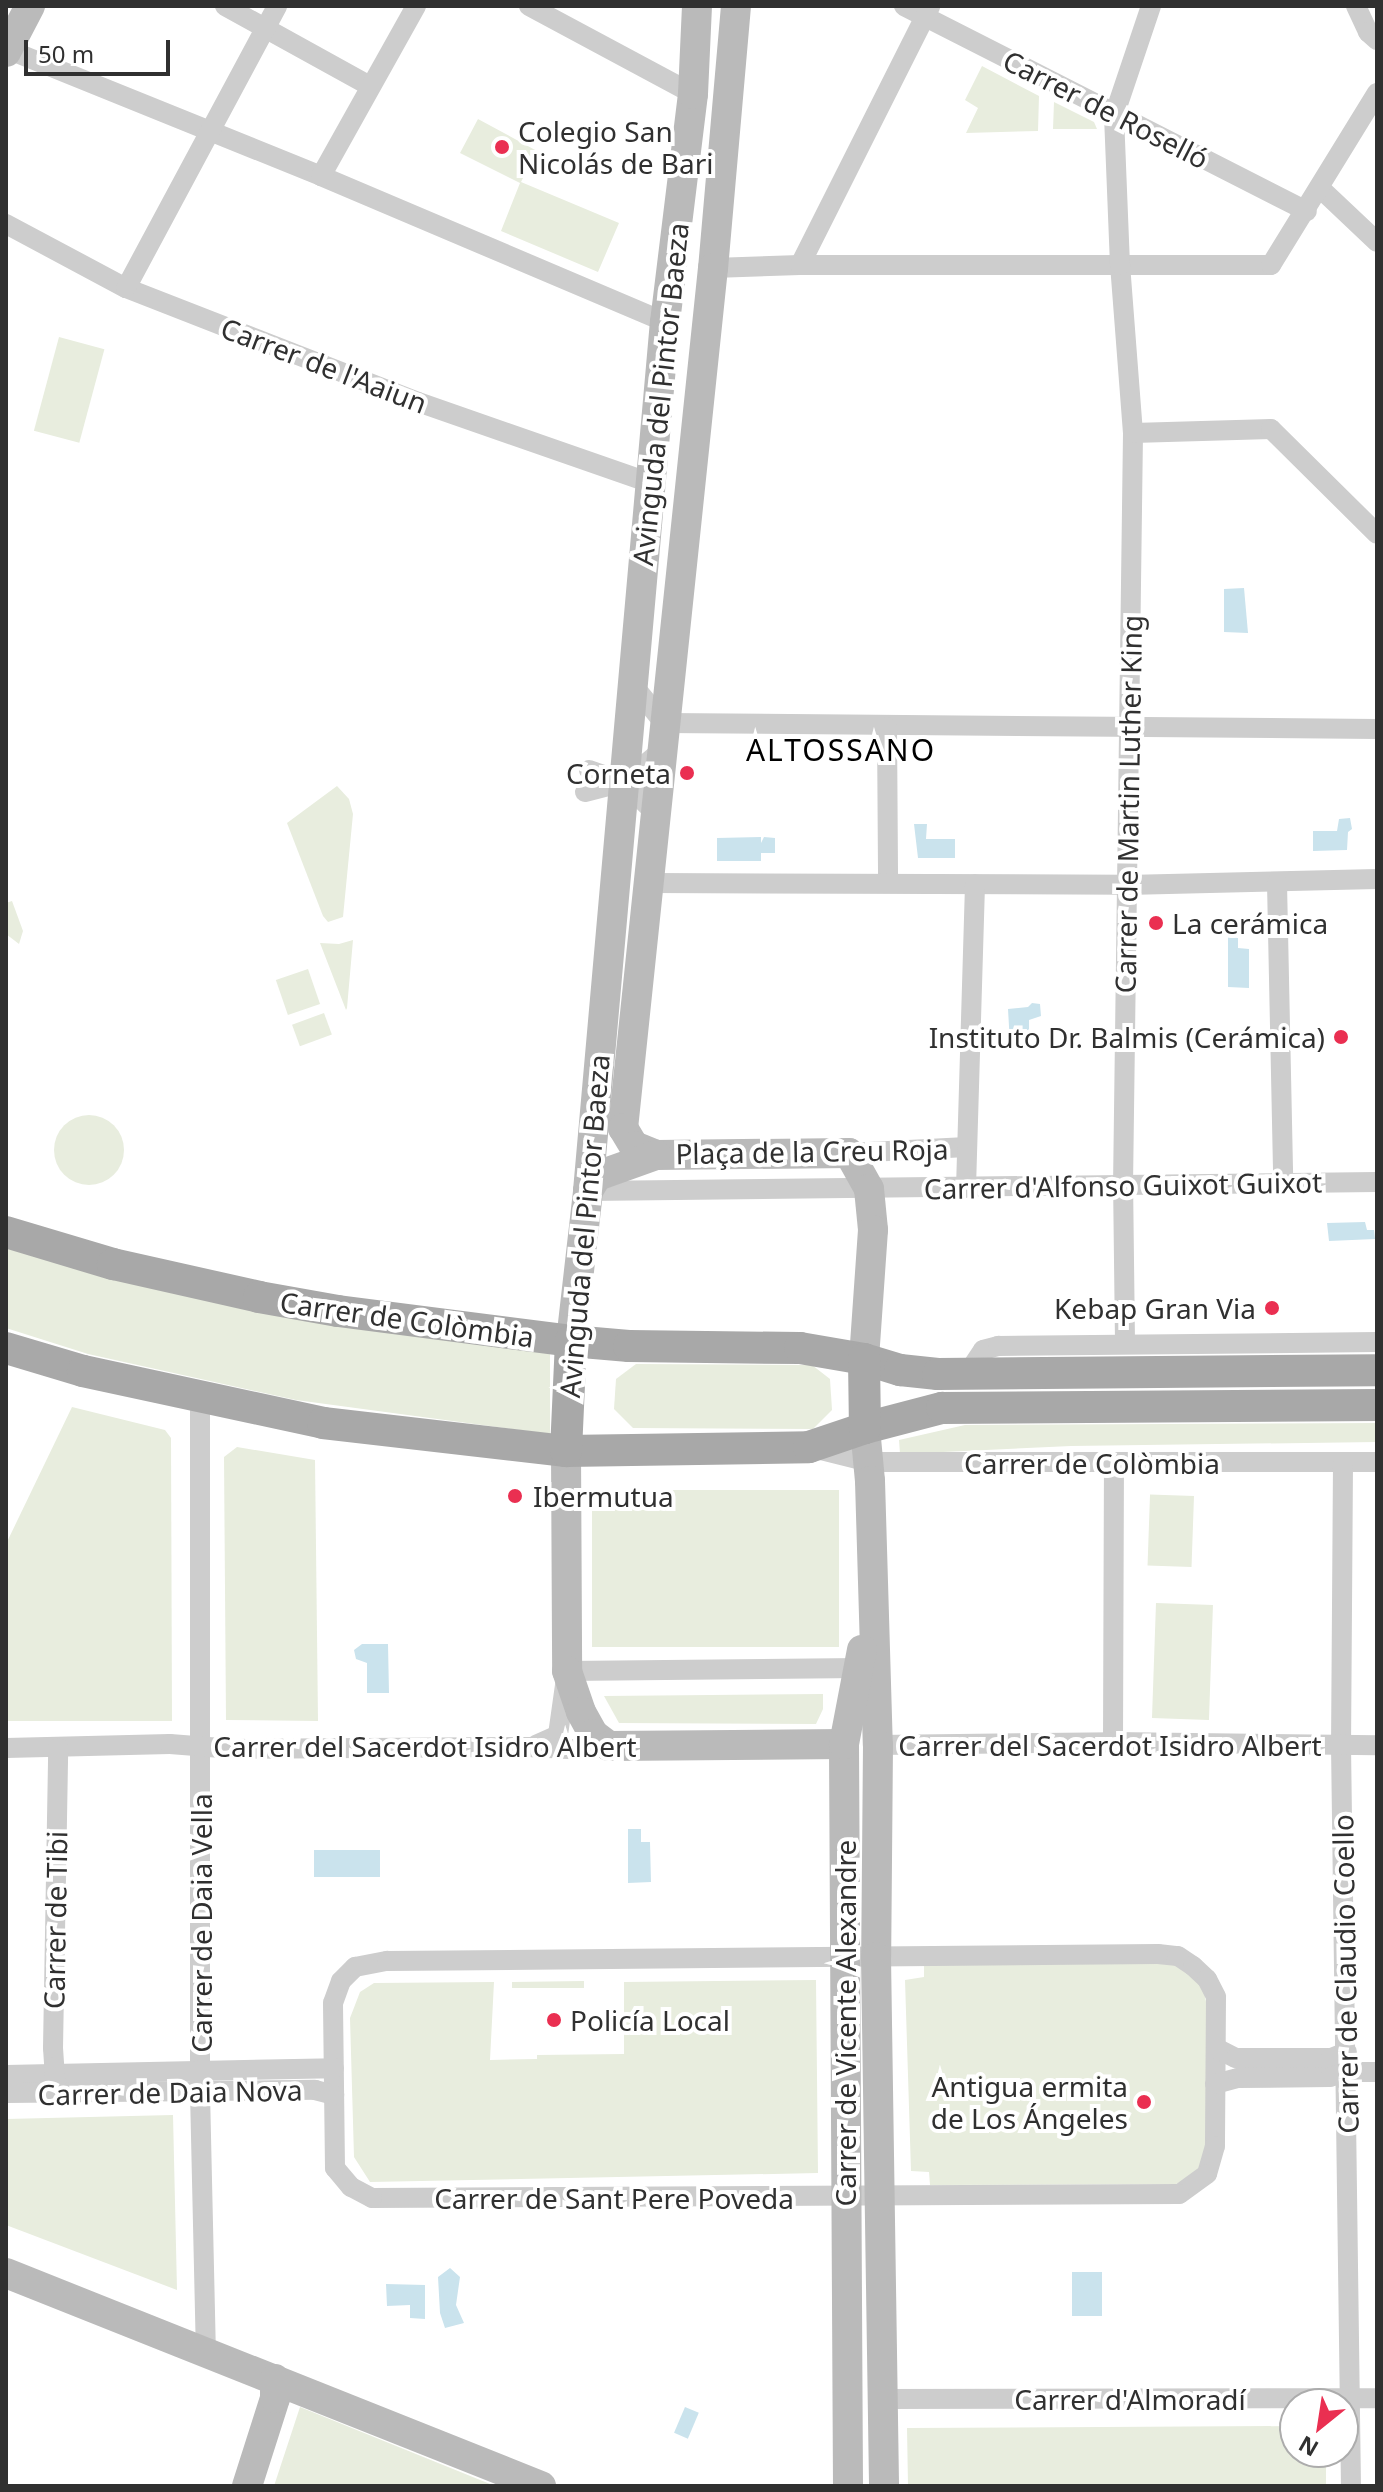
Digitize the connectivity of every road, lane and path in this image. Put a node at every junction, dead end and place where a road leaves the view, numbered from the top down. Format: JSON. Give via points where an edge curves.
{"nodes":[{"id":1,"x":30,"y":6,"type":"edge"},
{"id":2,"x":225,"y":6,"type":"edge"},
{"id":3,"x":277,"y":6,"type":"edge"},
{"id":4,"x":416,"y":6,"type":"edge"},
{"id":5,"x":529,"y":6,"type":"edge"},
{"id":6,"x":697,"y":6,"type":"edge"},
{"id":7,"x":736,"y":6,"type":"edge"},
{"id":8,"x":904,"y":6,"type":"edge"},
{"id":9,"x":1151,"y":6,"type":"edge"},
{"id":10,"x":1356,"y":6,"type":"edge"},
{"id":11,"x":927,"y":11,"type":"edge"},
{"id":12,"x":265,"y":27,"type":"junction"},
{"id":13,"x":1377,"y":40,"type":"edge"},
{"id":14,"x":6,"y":50,"type":"edge"},
{"id":15,"x":370,"y":86,"type":"junction"},
{"id":16,"x":1377,"y":93,"type":"edge"},
{"id":17,"x":693,"y":94,"type":"junction"},
{"id":18,"x":1114,"y":116,"type":"junction"},
{"id":19,"x":208,"y":132,"type":"junction"},
{"id":20,"x":321,"y":176,"type":"junction"},
{"id":21,"x":1321,"y":189,"type":"junction"},
{"id":22,"x":1307,"y":211,"type":"junction"},
{"id":23,"x":6,"y":224,"type":"edge"},
{"id":24,"x":1377,"y":242,"type":"edge"},
{"id":25,"x":800,"y":265,"type":"junction"},
{"id":26,"x":1120,"y":265,"type":"junction"},
{"id":27,"x":713,"y":268,"type":"junction"},
{"id":28,"x":126,"y":288,"type":"junction"},
{"id":29,"x":665,"y":322,"type":"junction"},
{"id":30,"x":1133,"y":433,"type":"junction"},
{"id":31,"x":651,"y":483,"type":"junction"},
{"id":32,"x":1377,"y":534,"type":"edge"},
{"id":33,"x":633,"y":685,"type":"junction"},
{"id":34,"x":1129,"y":726,"type":"junction"},
{"id":35,"x":887,"y":727,"type":"junction"},
{"id":36,"x":1377,"y":729,"type":"edge"},
{"id":37,"x":663,"y":736,"type":"junction"},
{"id":38,"x":589,"y":770,"type":"dead end"},
{"id":39,"x":624,"y":782,"type":"junction"},
{"id":40,"x":585,"y":792,"type":"dead end"},
{"id":41,"x":656,"y":814,"type":"junction"},
{"id":42,"x":1377,"y":879,"type":"edge"},
{"id":43,"x":888,"y":882,"type":"junction"},
{"id":44,"x":650,"y":883,"type":"junction"},
{"id":45,"x":1277,"y":883,"type":"junction"},
{"id":46,"x":975,"y":884,"type":"junction"},
{"id":47,"x":1127,"y":885,"type":"junction"},
{"id":48,"x":623,"y":1128,"type":"joint"},
{"id":49,"x":967,"y":1147,"type":"junction"},
{"id":50,"x":849,"y":1153,"type":"junction"},
{"id":51,"x":656,"y":1155,"type":"junction"},
{"id":52,"x":1283,"y":1181,"type":"junction"},
{"id":53,"x":1377,"y":1182,"type":"edge"},
{"id":54,"x":1123,"y":1187,"type":"junction"},
{"id":55,"x":966,"y":1188,"type":"junction"},
{"id":56,"x":869,"y":1189,"type":"junction"},
{"id":57,"x":588,"y":1191,"type":"junction"},
{"id":58,"x":6,"y":1232,"type":"edge"},
{"id":59,"x":571,"y":1341,"type":"junction"},
{"id":60,"x":1125,"y":1342,"type":"junction"},
{"id":61,"x":1377,"y":1342,"type":"edge"},
{"id":62,"x":6,"y":1348,"type":"edge"},
{"id":63,"x":864,"y":1359,"type":"junction"},
{"id":64,"x":1377,"y":1370,"type":"edge"},
{"id":65,"x":967,"y":1374,"type":"junction"},
{"id":66,"x":200,"y":1398,"type":"junction"},
{"id":67,"x":1377,"y":1405,"type":"edge"},
{"id":68,"x":865,"y":1428,"type":"junction"},
{"id":69,"x":809,"y":1447,"type":"junction"},
{"id":70,"x":566,"y":1451,"type":"junction"},
{"id":71,"x":869,"y":1462,"type":"junction"},
{"id":72,"x":1377,"y":1462,"type":"edge"},
{"id":73,"x":1343,"y":1463,"type":"junction"},
{"id":74,"x":1114,"y":1464,"type":"junction"},
{"id":75,"x":872,"y":1563,"type":"junction"},
{"id":76,"x":860,"y":1668,"type":"junction"},
{"id":77,"x":567,"y":1671,"type":"junction"},
{"id":78,"x":1113,"y":1742,"type":"junction"},
{"id":79,"x":844,"y":1744,"type":"junction"},
{"id":80,"x":878,"y":1745,"type":"junction"},
{"id":81,"x":1341,"y":1745,"type":"junction"},
{"id":82,"x":1377,"y":1745,"type":"edge"},
{"id":83,"x":201,"y":1746,"type":"junction"},
{"id":84,"x":609,"y":1746,"type":"junction"},
{"id":85,"x":528,"y":1747,"type":"junction"},
{"id":86,"x":6,"y":1748,"type":"edge"},
{"id":87,"x":58,"y":1748,"type":"junction"},
{"id":88,"x":876,"y":1957,"type":"junction"},
{"id":89,"x":844,"y":1958,"type":"junction"},
{"id":90,"x":1216,"y":2048,"type":"junction"},
{"id":91,"x":1348,"y":2062,"type":"junction"},
{"id":92,"x":334,"y":2068,"type":"junction"},
{"id":93,"x":201,"y":2069,"type":"junction"},
{"id":94,"x":1377,"y":2072,"type":"edge"},
{"id":95,"x":6,"y":2075,"type":"edge"},
{"id":96,"x":54,"y":2084,"type":"junction"},
{"id":97,"x":1215,"y":2084,"type":"junction"},
{"id":98,"x":200,"y":2092,"type":"junction"},
{"id":99,"x":6,"y":2093,"type":"edge"},
{"id":100,"x":334,"y":2095,"type":"junction"},
{"id":101,"x":846,"y":2197,"type":"junction"},
{"id":102,"x":880,"y":2197,"type":"junction"},
{"id":103,"x":6,"y":2273,"type":"edge"},
{"id":104,"x":206,"y":2353,"type":"junction"},
{"id":105,"x":275,"y":2379,"type":"junction"},
{"id":106,"x":1351,"y":2388,"type":"edge"},
{"id":107,"x":882,"y":2399,"type":"junction"},
{"id":108,"x":1279,"y":2399,"type":"edge"},
{"id":109,"x":247,"y":2486,"type":"edge"},
{"id":110,"x":541,"y":2486,"type":"edge"},
{"id":111,"x":848,"y":2486,"type":"edge"},
{"id":112,"x":884,"y":2486,"type":"edge"}],
"edges":[{"from":1,"to":14,"type":"street"},
{"from":2,"to":12,"type":"street"},
{"from":3,"to":12,"type":"street"},
{"from":4,"to":15,"type":"street"},
{"from":5,"to":17,"type":"street"},
{"from":6,"to":17,"type":"street","name":"Avinguda del Pintor Baeza"},
{"from":7,"to":27,"type":"street","name":"Avinguda del Pintor Baeza"},
{"from":8,"to":11,"type":"street","name":"Carrer de Roselló"},
{"from":9,"to":18,"type":"street"},
{"from":10,"to":13,"type":"street"},
{"from":11,"to":18,"type":"street","name":"Carrer de Roselló"},
{"from":11,"to":25,"type":"street"},
{"from":12,"to":15,"type":"street"},
{"from":12,"to":19,"type":"street"},
{"from":14,"to":19,"type":"street"},
{"from":15,"to":20,"type":"street"},
{"from":16,"to":21,"type":"street"},
{"from":17,"to":29,"type":"street","name":"Avinguda del Pintor Baeza"},
{"from":18,"to":22,"type":"street","name":"Carrer de Roselló"},
{"from":18,"to":26,"type":"street","name":"Carrer de Martin Luther King"},
{"from":19,"to":20,"type":"street"},
{"from":19,"to":28,"type":"street"},
{"from":20,"to":29,"type":"street"},
{"from":21,"to":22,"type":"street"},
{"from":21,"to":24,"type":"street"},
{"from":22,"to":26,"type":"street","via":[[1271,265]]},
{"from":23,"to":28,"type":"street","name":"Carrer de l'Aaiun"},
{"from":25,"to":26,"type":"street"},
{"from":25,"to":27,"type":"street"},
{"from":26,"to":30,"type":"street","name":"Carrer de Martin Luther King"},
{"from":27,"to":37,"type":"street","name":"Avinguda del Pintor Baeza"},
{"from":28,"to":31,"type":"street","name":"Carrer de l'Aaiun","via":[[418,402]]},
{"from":29,"to":31,"type":"street","name":"Avinguda del Pintor Baeza"},
{"from":30,"to":32,"type":"street","via":[[1271,429]]},
{"from":30,"to":34,"type":"street","name":"Carrer de Martin Luther King"},
{"from":31,"to":33,"type":"street","name":"Avinguda del Pintor Baeza"},
{"from":33,"to":37,"type":"street"},
{"from":33,"to":39,"type":"street","name":"Avinguda del Pintor Baeza"},
{"from":34,"to":35,"type":"street"},
{"from":34,"to":36,"type":"street"},
{"from":34,"to":47,"type":"street","name":"Carrer de Martin Luther King"},
{"from":35,"to":37,"type":"street"},
{"from":35,"to":43,"type":"street"},
{"from":37,"to":39,"type":"street"},
{"from":37,"to":41,"type":"street","name":"Avinguda del Pintor Baeza"},
{"from":38,"to":39,"type":"street"},
{"from":39,"to":40,"type":"street"},
{"from":39,"to":41,"type":"street"},
{"from":39,"to":57,"type":"street","name":"Avinguda del Pintor Baeza"},
{"from":41,"to":44,"type":"street","name":"Avinguda del Pintor Baeza"},
{"from":42,"to":45,"type":"street"},
{"from":43,"to":44,"type":"street"},
{"from":43,"to":46,"type":"street"},
{"from":44,"to":48,"type":"street","name":"Avinguda del Pintor Baeza"},
{"from":45,"to":47,"type":"street"},
{"from":45,"to":52,"type":"street"},
{"from":46,"to":47,"type":"street"},
{"from":46,"to":49,"type":"street","name":"Plaça de la Creu Roja"},
{"from":47,"to":54,"type":"street","name":"Carrer de Martin Luther King"},
{"from":48,"to":51,"type":"street","name":"Plaça de la Creu Roja","via":[[634,1146]]},
{"from":49,"to":50,"type":"street","name":"Plaça de la Creu Roja"},
{"from":49,"to":55,"type":"street","name":"Plaça de la Creu Roja"},
{"from":50,"to":51,"type":"street","name":"Plaça de la Creu Roja"},
{"from":50,"to":56,"type":"street"},
{"from":51,"to":57,"type":"street","name":"Plaça de la Creu Roja","via":[[597,1176]]},
{"from":52,"to":53,"type":"street","name":"Carrer d'Alfonso Guixot Guixot"},
{"from":52,"to":54,"type":"street","name":"Carrer d'Alfonso Guixot Guixot"},
{"from":54,"to":55,"type":"street","name":"Carrer d'Alfonso Guixot Guixot"},
{"from":54,"to":60,"type":"street","name":"Carrer de Martin Luther King"},
{"from":55,"to":56,"type":"street","name":"Carrer d'Alfonso Guixot Guixot"},
{"from":56,"to":57,"type":"street","name":"Carrer d'Alfonso Guixot Guixot"},
{"from":56,"to":63,"type":"street","via":[[871,1307]]},
{"from":57,"to":59,"type":"street","name":"Avinguda del Pintor Baeza"},
{"from":58,"to":59,"type":"main road","name":"Carrer de Colòmbia","via":[[113,1264],[259,1297]]},
{"from":59,"to":63,"type":"main road","name":"Carrer de Colòmbia","via":[[800,1348]]},
{"from":59,"to":70,"type":"main road","name":"Avinguda del Pintor Baeza"},
{"from":60,"to":61,"type":"street"},
{"from":60,"to":65,"type":"street","via":[[998,1346],[983,1350]]},
{"from":62,"to":66,"type":"main road","name":"Carrer de Colòmbia"},
{"from":63,"to":65,"type":"main road","name":"Carrer de Colòmbia","via":[[900,1370]]},
{"from":63,"to":68,"type":"main road"},
{"from":64,"to":65,"type":"main road","name":"Carrer de Colòmbia"},
{"from":66,"to":70,"type":"main road","name":"Carrer de Colòmbia","via":[[323,1423]]},
{"from":66,"to":83,"type":"street","name":"Carrer de Daia Vella"},
{"from":67,"to":68,"type":"main road","name":"Carrer de Colòmbia","via":[[942,1408]]},
{"from":68,"to":69,"type":"main road","name":"Carrer de Colòmbia"},
{"from":68,"to":71,"type":"street","name":"Carrer de Vicente Alexandre"},
{"from":69,"to":70,"type":"main road","name":"Carrer de Colòmbia"},
{"from":69,"to":71,"type":"street","name":"Carrer de Colòmbia"},
{"from":70,"to":77,"type":"street","name":"Avinguda del Pintor Baeza"},
{"from":71,"to":74,"type":"street","name":"Carrer de Colòmbia"},
{"from":71,"to":75,"type":"street","name":"Carrer de Vicente Alexandre"},
{"from":72,"to":73,"type":"street","name":"Carrer de Colòmbia"},
{"from":73,"to":74,"type":"street","name":"Carrer de Colòmbia"},
{"from":73,"to":81,"type":"street","name":"Carrer de Claudio Coello"},
{"from":74,"to":78,"type":"street"},
{"from":75,"to":76,"type":"street","name":"Carrer de Vicente Alexandre","via":[[862,1585]]},
{"from":75,"to":80,"type":"street","name":"Carrer de Vicente Alexandre"},
{"from":76,"to":77,"type":"street"},
{"from":76,"to":79,"type":"street","name":"Carrer de Vicente Alexandre"},
{"from":77,"to":84,"type":"street","name":"Avinguda del Pintor Baeza","via":[[593,1734]]},
{"from":77,"to":85,"type":"street","name":"Avinguda del Pintor Baeza","via":[[558,1735]]},
{"from":78,"to":80,"type":"street","name":"Carrer del Sacerdot Isidro Albert"},
{"from":78,"to":81,"type":"street","name":"Carrer del Sacerdot Isidro Albert"},
{"from":79,"to":84,"type":"street","name":"Carrer del Sacerdot Isidro Albert"},
{"from":79,"to":89,"type":"street","name":"Carrer de Vicente Alexandre"},
{"from":80,"to":88,"type":"street","name":"Carrer de Vicente Alexandre"},
{"from":81,"to":82,"type":"street","name":"Carrer del Sacerdot Isidro Albert"},
{"from":81,"to":91,"type":"street","name":"Carrer de Claudio Coello"},
{"from":83,"to":85,"type":"street","name":"Carrer del Sacerdot Isidro Albert"},
{"from":83,"to":87,"type":"street","name":"Carrer del Sacerdot Isidro Albert"},
{"from":83,"to":93,"type":"street","name":"Carrer de Daia Vella"},
{"from":84,"to":85,"type":"street","name":"Carrer del Sacerdot Isidro Albert"},
{"from":86,"to":87,"type":"street","name":"Carrer del Sacerdot Isidro Albert"},
{"from":87,"to":96,"type":"street","name":"Carrer de Tibi"},
{"from":88,"to":89,"type":"street","name":"Carrer de Sant Pere Poveda"},
{"from":88,"to":90,"type":"street","name":"Carrer de Sant Pere Poveda","via":[[1178,1956],[1207,1979],[1216,1997]]},
{"from":88,"to":102,"type":"street","name":"Carrer de Vicente Alexandre"},
{"from":89,"to":92,"type":"street","name":"Carrer de Sant Pere Poveda","via":[[387,1961],[355,1967],[341,1981],[333,2003]]},
{"from":89,"to":101,"type":"street","name":"Carrer de Vicente Alexandre"},
{"from":90,"to":91,"type":"street","via":[[1236,2058]]},
{"from":90,"to":97,"type":"street","name":"Carrer de Sant Pere Poveda"},
{"from":91,"to":94,"type":"street"},
{"from":91,"to":97,"type":"street","via":[[1330,2077],[1238,2078]]},
{"from":91,"to":106,"type":"street","name":"Carrer de Claudio Coello"},
{"from":92,"to":93,"type":"street","name":"Carrer de Daia Nova"},
{"from":92,"to":100,"type":"street","name":"Carrer de Sant Pere Poveda"},
{"from":93,"to":96,"type":"street","name":"Carrer de Daia Nova"},
{"from":93,"to":98,"type":"street","name":"Carrer de Daia Vella"},
{"from":95,"to":96,"type":"street","name":"Carrer de Daia Nova"},
{"from":96,"to":98,"type":"street","name":"Carrer de Daia Nova"},
{"from":96,"to":99,"type":"street","name":"Carrer de Daia Nova"},
{"from":97,"to":102,"type":"street","name":"Carrer de Sant Pere Poveda","via":[[1215,2146],[1207,2174],[1179,2194]]},
{"from":98,"to":100,"type":"street","name":"Carrer de Daia Nova","via":[[315,2090]]},
{"from":98,"to":104,"type":"street","name":"Carrer de Daia Vella"},
{"from":100,"to":101,"type":"street","name":"Carrer de Sant Pere Poveda","via":[[335,2168],[351,2187],[372,2198]]},
{"from":101,"to":102,"type":"street","name":"Carrer de Sant Pere Poveda"},
{"from":101,"to":111,"type":"street","name":"Carrer de Vicente Alexandre"},
{"from":102,"to":107,"type":"street","name":"Carrer de Vicente Alexandre"},
{"from":103,"to":104,"type":"street"},
{"from":104,"to":105,"type":"street"},
{"from":105,"to":109,"type":"street","via":[[275,2398]]},
{"from":105,"to":110,"type":"street"},
{"from":107,"to":108,"type":"street","name":"Carrer d'Almoradí"},
{"from":107,"to":112,"type":"street","name":"Carrer de Vicente Alexandre"}]}
